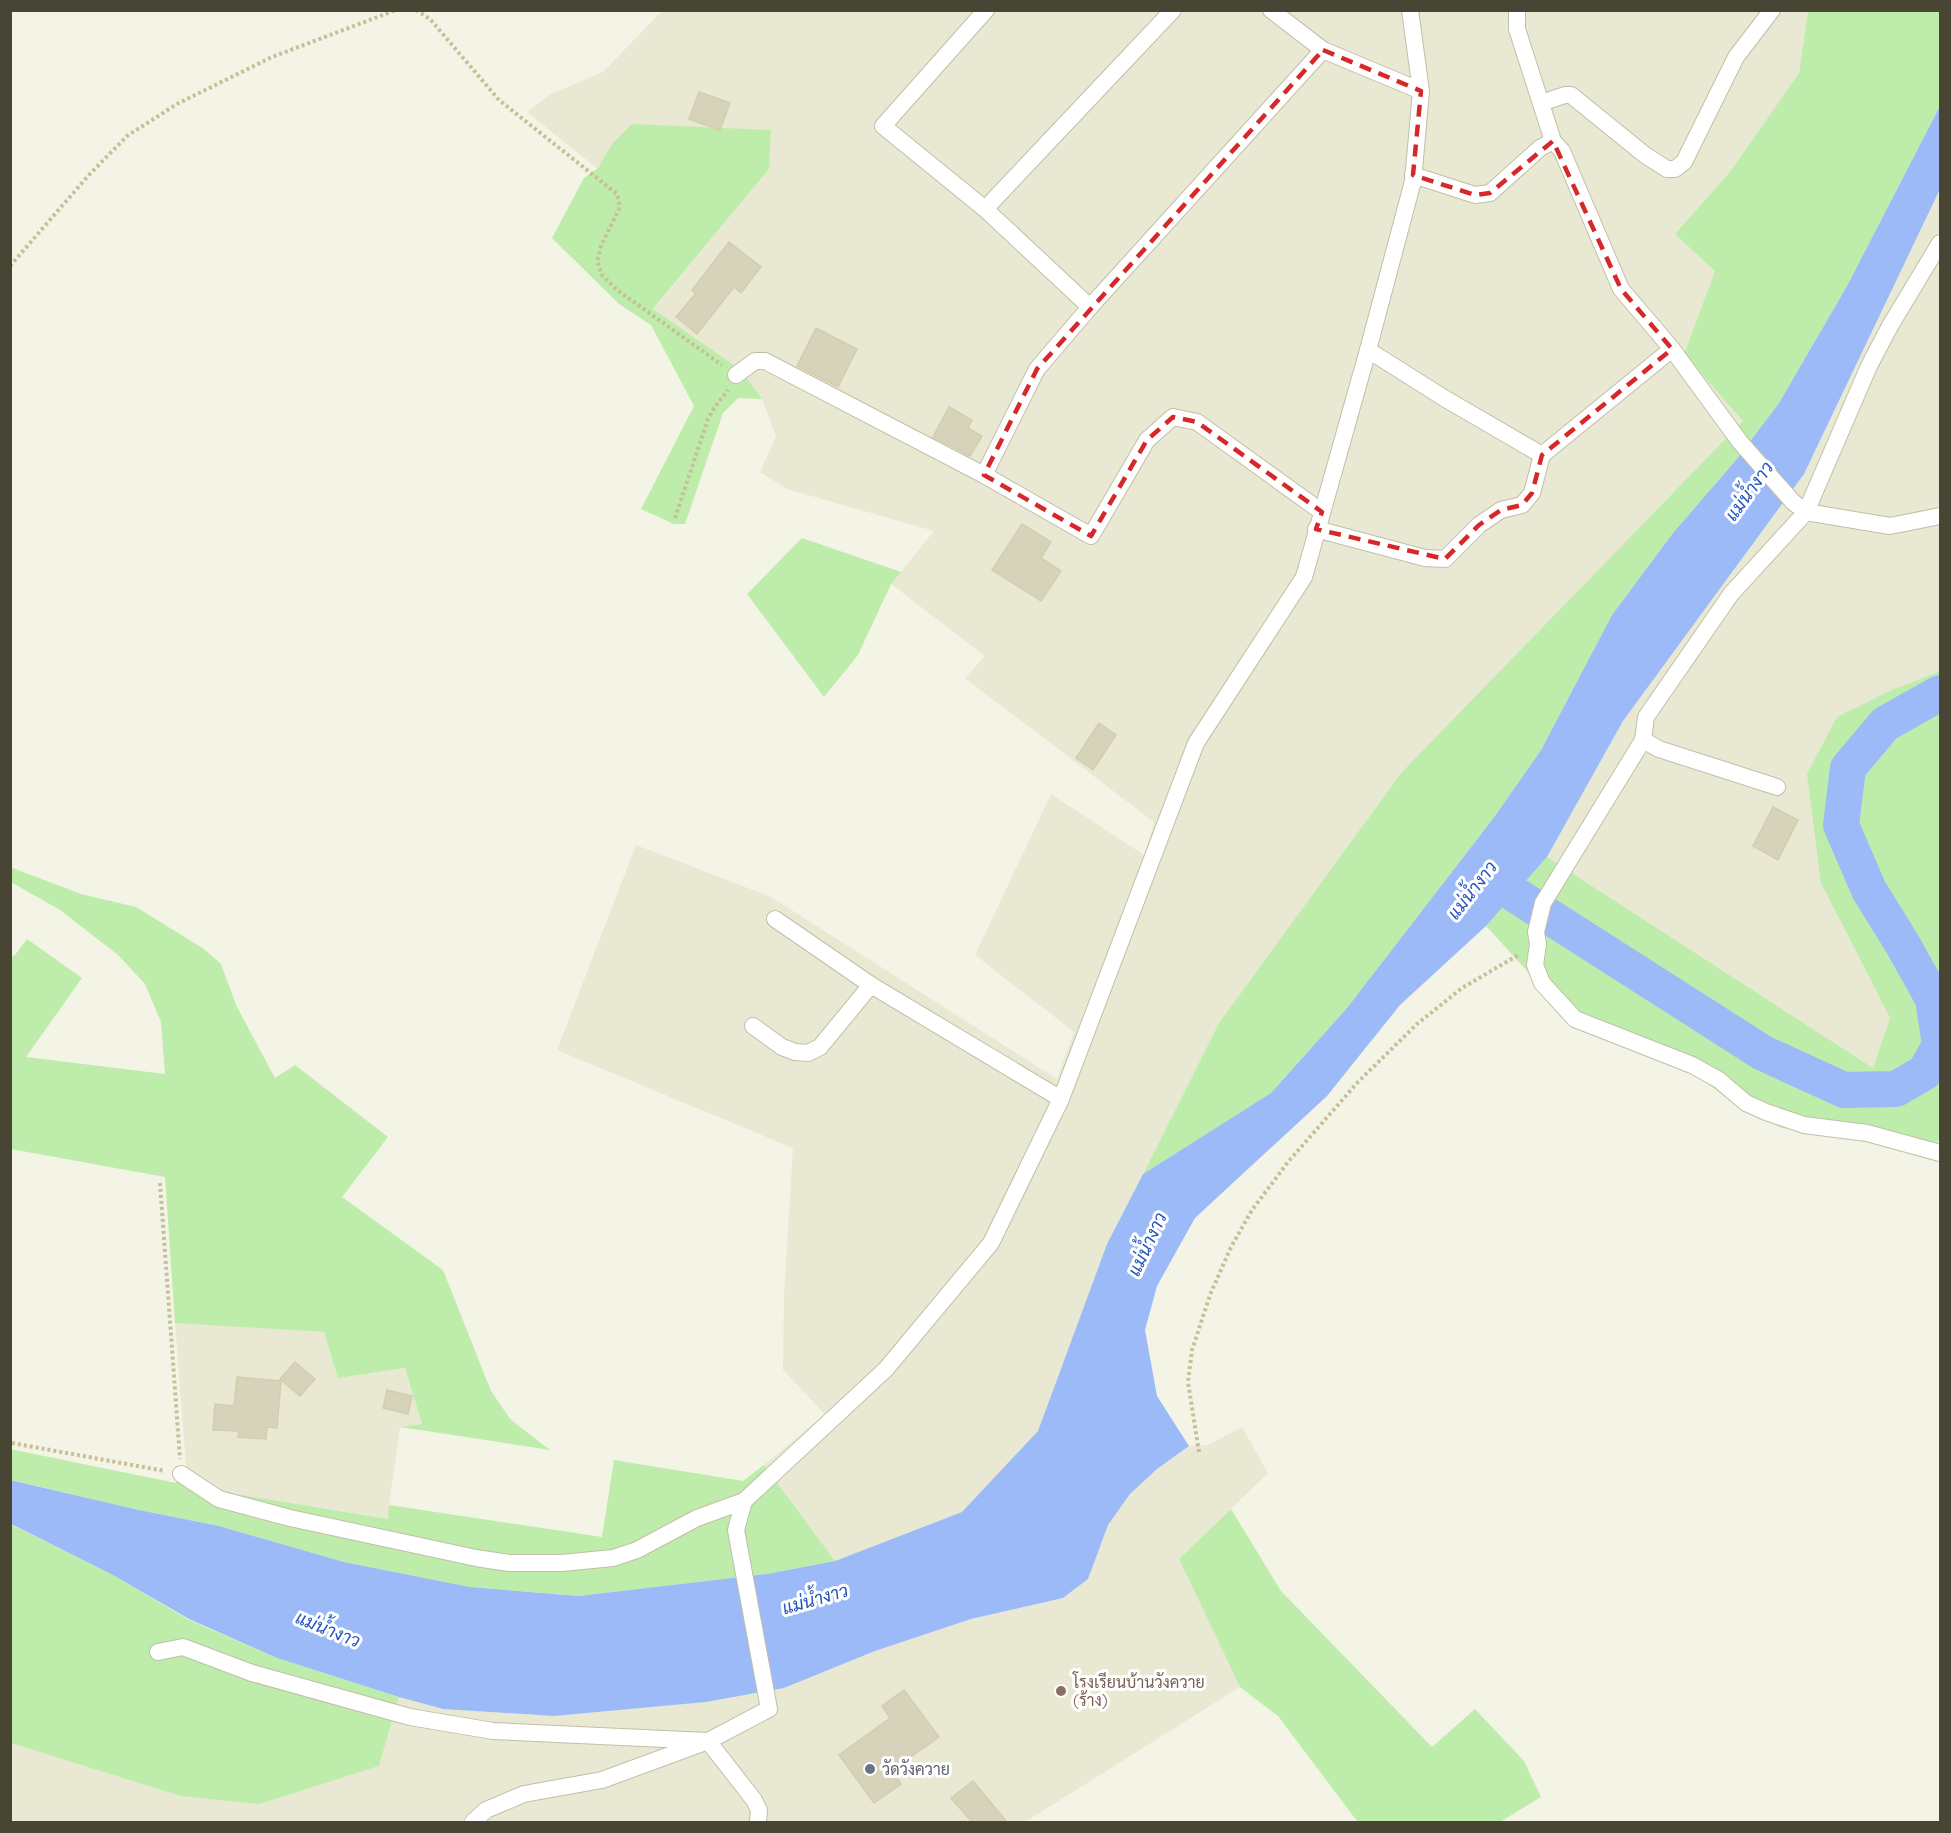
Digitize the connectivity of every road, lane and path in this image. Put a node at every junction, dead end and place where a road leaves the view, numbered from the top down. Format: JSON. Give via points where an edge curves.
{"nodes":[{"id":1,"x":396,"y":10,"type":"edge"},
{"id":2,"x":416,"y":10,"type":"edge"},
{"id":3,"x":987,"y":10,"type":"edge"},
{"id":4,"x":1173,"y":10,"type":"edge"},
{"id":5,"x":1271,"y":10,"type":"edge"},
{"id":6,"x":1410,"y":10,"type":"edge"},
{"id":7,"x":1517,"y":10,"type":"edge"},
{"id":8,"x":1772,"y":10,"type":"edge"},
{"id":9,"x":1323,"y":50,"type":"junction"},
{"id":10,"x":1421,"y":91,"type":"junction"},
{"id":11,"x":1541,"y":103,"type":"junction"},
{"id":12,"x":1553,"y":141,"type":"junction"},
{"id":13,"x":1413,"y":175,"type":"junction"},
{"id":14,"x":985,"y":209,"type":"junction"},
{"id":15,"x":1941,"y":243,"type":"edge"},
{"id":16,"x":10,"y":266,"type":"edge"},
{"id":17,"x":1090,"y":307,"type":"junction"},
{"id":18,"x":1672,"y":349,"type":"junction"},
{"id":19,"x":1368,"y":350,"type":"junction"},
{"id":20,"x":736,"y":375,"type":"junction"},
{"id":21,"x":1542,"y":455,"type":"junction"},
{"id":22,"x":984,"y":475,"type":"junction"},
{"id":23,"x":1799,"y":507,"type":"junction"},
{"id":24,"x":1322,"y":512,"type":"junction"},
{"id":25,"x":1941,"y":516,"type":"edge"},
{"id":26,"x":675,"y":518,"type":"dead end"},
{"id":27,"x":1316,"y":529,"type":"junction"},
{"id":28,"x":1643,"y":740,"type":"junction"},
{"id":29,"x":1777,"y":787,"type":"dead end"},
{"id":30,"x":775,"y":919,"type":"dead end"},
{"id":31,"x":1538,"y":944,"type":"junction"},
{"id":32,"x":871,"y":986,"type":"junction"},
{"id":33,"x":753,"y":1026,"type":"dead end"},
{"id":34,"x":1061,"y":1099,"type":"junction"},
{"id":35,"x":1941,"y":1153,"type":"edge"},
{"id":36,"x":160,"y":1184,"type":"dead end"},
{"id":37,"x":12,"y":1443,"type":"dead end"},
{"id":38,"x":1199,"y":1452,"type":"dead end"},
{"id":39,"x":181,"y":1474,"type":"junction"},
{"id":40,"x":744,"y":1500,"type":"junction"},
{"id":41,"x":158,"y":1652,"type":"dead end"},
{"id":42,"x":708,"y":1741,"type":"junction"},
{"id":43,"x":473,"y":1822,"type":"edge"},
{"id":44,"x":758,"y":1822,"type":"edge"}],
"edges":[{"from":1,"to":16,"type":"path","via":[[272,57],[177,104],[127,136]]},
{"from":2,"to":20,"type":"path","via":[[430,19],[499,100],[617,194],[620,207],[597,261],[602,275],[617,290]]},
{"from":3,"to":14,"type":"street","via":[[883,126]]},
{"from":4,"to":14,"type":"street"},
{"from":5,"to":9,"type":"street"},
{"from":6,"to":10,"type":"street"},
{"from":7,"to":11,"type":"street","via":[[1516,29]]},
{"from":8,"to":11,"type":"street","via":[[1736,57],[1684,162],[1675,169],[1667,170],[1645,155],[1571,95]]},
{"from":9,"to":10,"type":"street"},
{"from":9,"to":17,"type":"street"},
{"from":10,"to":13,"type":"street"},
{"from":11,"to":12,"type":"street"},
{"from":12,"to":13,"type":"street","via":[[1490,193],[1475,195]]},
{"from":12,"to":18,"type":"street","via":[[1562,151],[1620,289]]},
{"from":13,"to":19,"type":"street"},
{"from":14,"to":17,"type":"street"},
{"from":15,"to":23,"type":"street","via":[[1890,326]]},
{"from":17,"to":22,"type":"street","via":[[1037,369]]},
{"from":18,"to":21,"type":"street"},
{"from":18,"to":23,"type":"street","via":[[1740,442]]},
{"from":19,"to":21,"type":"street"},
{"from":19,"to":24,"type":"street"},
{"from":20,"to":22,"type":"street","via":[[755,361],[765,361]]},
{"from":20,"to":26,"type":"path","via":[[734,384],[708,419]]},
{"from":21,"to":27,"type":"street","via":[[1532,493],[1522,505],[1501,510],[1479,525],[1444,560]]},
{"from":22,"to":24,"type":"street","via":[[1091,536],[1147,440],[1173,417],[1197,422]]},
{"from":23,"to":25,"type":"street","via":[[1890,526]]},
{"from":23,"to":28,"type":"street","via":[[1731,594],[1646,717]]},
{"from":24,"to":27,"type":"street"},
{"from":27,"to":34,"type":"street","via":[[1304,577],[1196,743]]},
{"from":28,"to":29,"type":"street","via":[[1659,749]]},
{"from":28,"to":31,"type":"street","via":[[1543,903],[1536,932]]},
{"from":30,"to":32,"type":"street"},
{"from":31,"to":35,"type":"street","via":[[1535,965],[1542,983],[1575,1019],[1692,1065],[1719,1080],[1746,1103],[1766,1112],[1803,1125],[1867,1133]]},
{"from":31,"to":38,"type":"path","via":[[1462,988],[1417,1024],[1288,1162],[1252,1210],[1210,1295],[1192,1350],[1188,1382]]},
{"from":32,"to":33,"type":"street","via":[[820,1047],[808,1053],[782,1047]]},
{"from":32,"to":34,"type":"street"},
{"from":34,"to":40,"type":"street","via":[[991,1243],[886,1369]]},
{"from":36,"to":39,"type":"path"},
{"from":37,"to":39,"type":"path"},
{"from":39,"to":40,"type":"street","via":[[219,1499],[290,1518],[509,1563],[613,1558]]},
{"from":40,"to":42,"type":"street","via":[[736,1530],[770,1709]]},
{"from":41,"to":42,"type":"street","via":[[183,1647],[252,1673],[410,1717],[494,1731]]},
{"from":42,"to":43,"type":"street","via":[[602,1780],[524,1794],[486,1809]]},
{"from":42,"to":44,"type":"street","via":[[754,1800],[759,1810]]}]}
